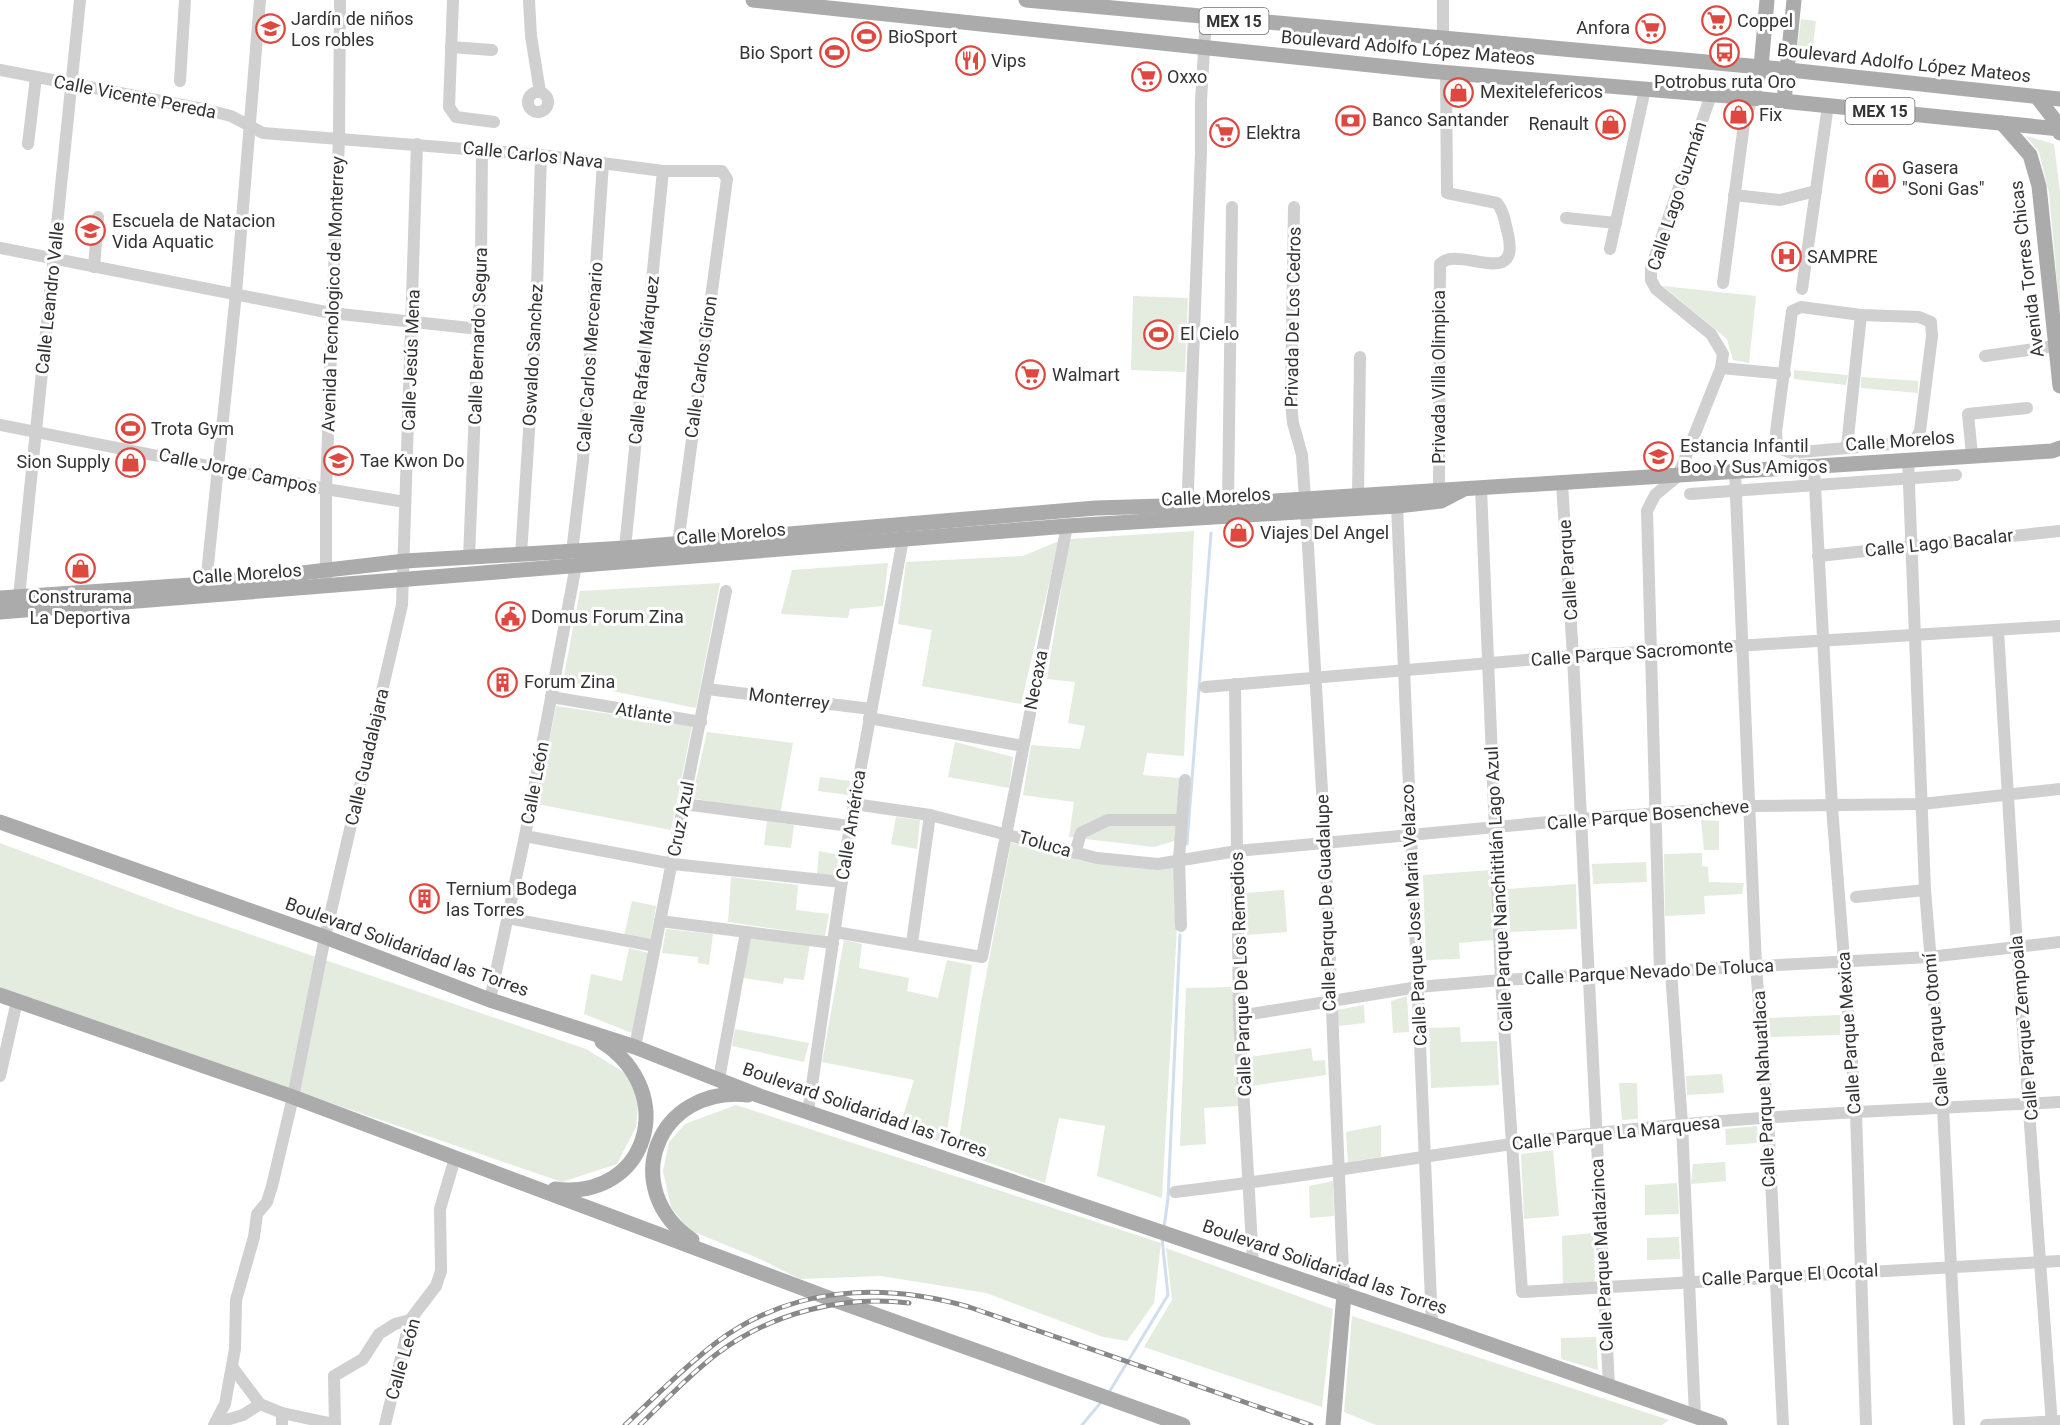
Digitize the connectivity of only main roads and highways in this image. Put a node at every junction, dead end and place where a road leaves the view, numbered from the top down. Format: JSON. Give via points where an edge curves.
{"nodes":[{"id":1,"x":753,"y":0,"type":"edge"},
{"id":2,"x":1026,"y":0,"type":"edge"},
{"id":3,"x":1767,"y":0,"type":"edge"},
{"id":4,"x":1794,"y":0,"type":"edge"},
{"id":5,"x":1055,"y":2,"type":"edge"},
{"id":6,"x":1761,"y":67,"type":"junction"},
{"id":7,"x":1788,"y":70,"type":"junction"},
{"id":8,"x":2037,"y":97,"type":"junction"},
{"id":9,"x":1752,"y":98,"type":"junction"},
{"id":10,"x":2060,"y":99,"type":"edge"},
{"id":11,"x":1784,"y":101,"type":"junction"},
{"id":12,"x":2002,"y":123,"type":"junction"},
{"id":13,"x":2060,"y":130,"type":"edge"},
{"id":14,"x":2060,"y":386,"type":"edge"},
{"id":15,"x":2057,"y":451,"type":"edge"},
{"id":16,"x":1463,"y":489,"type":"junction"},
{"id":17,"x":1305,"y":505,"type":"junction"},
{"id":18,"x":1187,"y":512,"type":"junction"},
{"id":19,"x":677,"y":551,"type":"junction"},
{"id":20,"x":574,"y":558,"type":"junction"},
{"id":21,"x":326,"y":580,"type":"junction"},
{"id":22,"x":0,"y":598,"type":"edge"},
{"id":23,"x":0,"y":612,"type":"edge"},
{"id":24,"x":0,"y":822,"type":"edge"},
{"id":25,"x":0,"y":995,"type":"edge"},
{"id":26,"x":588,"y":1033,"type":"junction"},
{"id":27,"x":760,"y":1096,"type":"junction"},
{"id":28,"x":537,"y":1187,"type":"junction"},
{"id":29,"x":721,"y":1256,"type":"junction"},
{"id":30,"x":1344,"y":1294,"type":"junction"},
{"id":31,"x":1184,"y":1425,"type":"edge"},
{"id":32,"x":1333,"y":1425,"type":"edge"},
{"id":33,"x":1720,"y":1425,"type":"edge"}],
"edges":[{"from":1,"to":9,"type":"main road","name":"Boulevard Adolfo López Mateos","number":"MEX 15","via":[[1446,73]]},
{"from":2,"to":5,"type":"main road","name":"Boulevard Adolfo López Mateos","number":"MEX 15"},
{"from":3,"to":6,"type":"main road"},
{"from":4,"to":7,"type":"main road"},
{"from":5,"to":6,"type":"main road","name":"Boulevard Adolfo López Mateos","number":"MEX 15"},
{"from":6,"to":7,"type":"main road","name":"Boulevard Adolfo López Mateos","number":"MEX 15"},
{"from":6,"to":9,"type":"main road"},
{"from":7,"to":8,"type":"main road","name":"Boulevard Adolfo López Mateos","number":"MEX 15"},
{"from":7,"to":11,"type":"main road"},
{"from":8,"to":10,"type":"main road","name":"Boulevard Adolfo López Mateos","number":"MEX 15"},
{"from":8,"to":13,"type":"main road"},
{"from":9,"to":11,"type":"main road","name":"Boulevard Adolfo López Mateos","number":"MEX 15"},
{"from":11,"to":12,"type":"main road","name":"Boulevard Adolfo López Mateos","number":"MEX 15"},
{"from":12,"to":13,"type":"main road","name":"Boulevard Adolfo López Mateos","number":"MEX 15"},
{"from":12,"to":14,"type":"main road","name":"Avenida Torres Chicas","via":[[2030,155],[2039,186]]},
{"from":15,"to":16,"type":"main road","name":"Calle Morelos"},
{"from":16,"to":17,"type":"main road","name":"Calle Morelos","via":[[1358,496]]},
{"from":16,"to":17,"type":"main road","name":"Calle Morelos","via":[[1441,501],[1397,506]]},
{"from":17,"to":18,"type":"main road","name":"Calle Morelos"},
{"from":17,"to":18,"type":"main road","name":"Calle Morelos","via":[[1228,504]]},
{"from":18,"to":19,"type":"main road","name":"Calle Morelos","via":[[903,539]]},
{"from":18,"to":19,"type":"main road","name":"Calle Morelos","via":[[1096,508]]},
{"from":19,"to":20,"type":"main road","name":"Calle Morelos"},
{"from":19,"to":20,"type":"main road","name":"Calle Morelos","via":[[625,548]]},
{"from":20,"to":21,"type":"main road","name":"Calle Morelos","via":[[405,577]]},
{"from":20,"to":21,"type":"main road","name":"Calle Morelos","via":[[521,555],[405,561]]},
{"from":21,"to":22,"type":"main road","name":"Calle Morelos"},
{"from":21,"to":23,"type":"main road","name":"Calle Morelos"},
{"from":24,"to":26,"type":"main road","name":"Boulevard Solidaridad las Torres"},
{"from":25,"to":28,"type":"main road"},
{"from":26,"to":27,"type":"main road","name":"Boulevard Solidaridad las Torres","via":[[635,1047]]},
{"from":26,"to":28,"type":"main road","via":[[621,1056],[640,1081],[646,1105],[643,1139],[628,1164],[602,1183],[572,1190]]},
{"from":27,"to":29,"type":"main road","via":[[718,1095],[697,1101],[671,1122],[656,1151],[654,1185],[666,1216],[681,1232]]},
{"from":27,"to":30,"type":"main road","name":"Boulevard Solidaridad las Torres"},
{"from":28,"to":29,"type":"main road"},
{"from":29,"to":31,"type":"main road"},
{"from":30,"to":32,"type":"main road"},
{"from":30,"to":33,"type":"main road","name":"Boulevard Solidaridad las Torres"}]}
